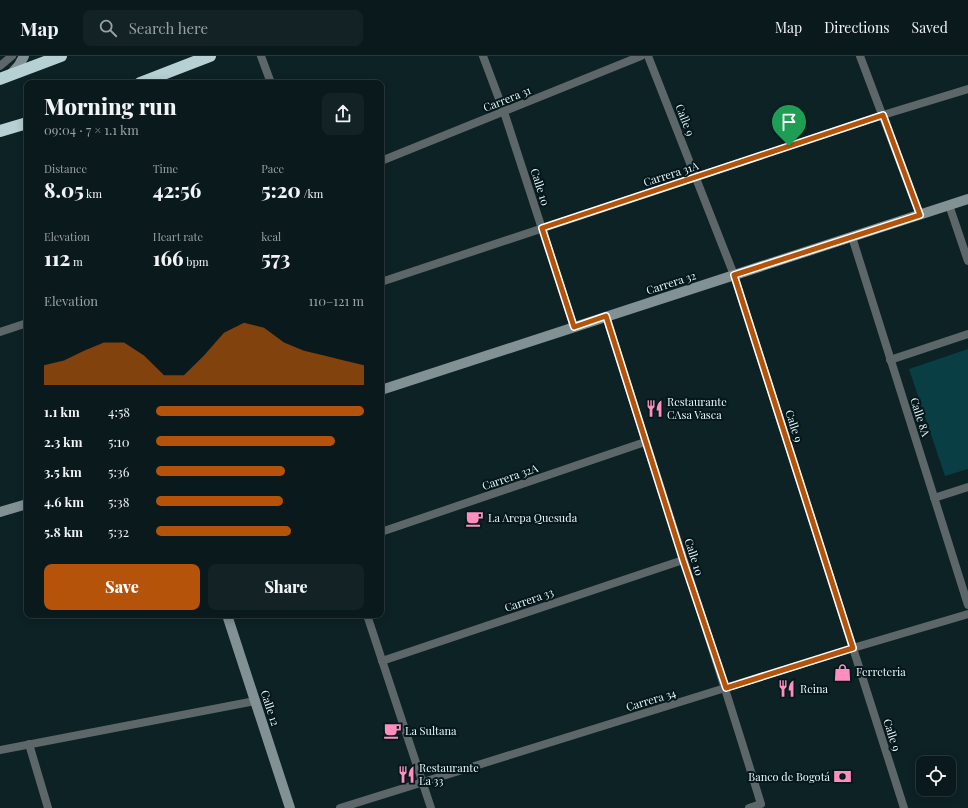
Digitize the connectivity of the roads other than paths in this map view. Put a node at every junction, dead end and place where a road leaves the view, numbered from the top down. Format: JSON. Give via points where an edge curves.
{"nodes":[{"id":1,"x":12,"y":56,"type":"edge"},
{"id":2,"x":24,"y":56,"type":"edge"},
{"id":3,"x":61,"y":56,"type":"edge"},
{"id":4,"x":210,"y":56,"type":"edge"},
{"id":5,"x":261,"y":56,"type":"edge"},
{"id":6,"x":483,"y":56,"type":"edge"},
{"id":7,"x":640,"y":56,"type":"edge"},
{"id":8,"x":648,"y":56,"type":"edge"},
{"id":9,"x":860,"y":56,"type":"edge"},
{"id":10,"x":0,"y":66,"type":"edge"},
{"id":11,"x":5,"y":77,"type":"edge"},
{"id":12,"x":148,"y":80,"type":"edge"},
{"id":13,"x":270,"y":80,"type":"edge"},
{"id":14,"x":968,"y":89,"type":"edge"},
{"id":15,"x":504,"y":112,"type":"junction"},
{"id":16,"x":883,"y":115,"type":"junction"},
{"id":17,"x":24,"y":124,"type":"edge"},
{"id":18,"x":24,"y":125,"type":"edge"},
{"id":19,"x":0,"y":131,"type":"edge"},
{"id":20,"x":0,"y":138,"type":"edge"},
{"id":21,"x":384,"y":160,"type":"edge"},
{"id":22,"x":696,"y":177,"type":"junction"},
{"id":23,"x":968,"y":199,"type":"edge"},
{"id":24,"x":949,"y":205,"type":"junction"},
{"id":25,"x":920,"y":215,"type":"junction"},
{"id":26,"x":542,"y":228,"type":"junction"},
{"id":27,"x":852,"y":237,"type":"junction"},
{"id":28,"x":968,"y":262,"type":"edge"},
{"id":29,"x":734,"y":275,"type":"junction"},
{"id":30,"x":384,"y":281,"type":"edge"},
{"id":31,"x":606,"y":316,"type":"junction"},
{"id":32,"x":24,"y":324,"type":"edge"},
{"id":33,"x":574,"y":327,"type":"junction"},
{"id":34,"x":0,"y":332,"type":"edge"},
{"id":35,"x":968,"y":334,"type":"edge"},
{"id":36,"x":890,"y":360,"type":"junction"},
{"id":37,"x":384,"y":389,"type":"edge"},
{"id":38,"x":646,"y":442,"type":"junction"},
{"id":39,"x":968,"y":487,"type":"edge"},
{"id":40,"x":934,"y":498,"type":"junction"},
{"id":41,"x":24,"y":505,"type":"edge"},
{"id":42,"x":0,"y":512,"type":"edge"},
{"id":43,"x":384,"y":531,"type":"edge"},
{"id":44,"x":683,"y":560,"type":"junction"},
{"id":45,"x":968,"y":605,"type":"edge"},
{"id":46,"x":968,"y":614,"type":"edge"},
{"id":47,"x":228,"y":618,"type":"edge"},
{"id":48,"x":368,"y":618,"type":"edge"},
{"id":49,"x":853,"y":648,"type":"junction"},
{"id":50,"x":382,"y":662,"type":"junction"},
{"id":51,"x":726,"y":688,"type":"junction"},
{"id":52,"x":255,"y":701,"type":"junction"},
{"id":53,"x":28,"y":744,"type":"junction"},
{"id":54,"x":0,"y":750,"type":"edge"},
{"id":55,"x":422,"y":782,"type":"junction"},
{"id":56,"x":48,"y":808,"type":"edge"},
{"id":57,"x":290,"y":808,"type":"edge"},
{"id":58,"x":340,"y":808,"type":"edge"},
{"id":59,"x":431,"y":808,"type":"edge"},
{"id":60,"x":748,"y":808,"type":"edge"},
{"id":61,"x":904,"y":808,"type":"edge"}],
"edges":[{"from":1,"to":10,"type":"street"},
{"from":2,"to":11,"type":"street","via":[[19,65]]},
{"from":3,"to":11,"type":"highway"},
{"from":4,"to":12,"type":"highway"},
{"from":5,"to":13,"type":"street"},
{"from":6,"to":15,"type":"street","name":"Calle 10"},
{"from":7,"to":15,"type":"street","name":"Carrera 31"},
{"from":8,"to":22,"type":"street","name":"Calle 9"},
{"from":9,"to":16,"type":"street"},
{"from":14,"to":16,"type":"street","name":"Carrera 31A"},
{"from":15,"to":21,"type":"street","name":"Carrera 31"},
{"from":15,"to":26,"type":"street","name":"Calle 10"},
{"from":16,"to":22,"type":"street","name":"Carrera 31A"},
{"from":16,"to":25,"type":"street"},
{"from":17,"to":19,"type":"highway"},
{"from":18,"to":20,"type":"street"},
{"from":22,"to":26,"type":"street","name":"Carrera 31A"},
{"from":22,"to":29,"type":"street","name":"Calle 9"},
{"from":23,"to":24,"type":"street","name":"Carrera 32"},
{"from":24,"to":25,"type":"street","name":"Carrera 32"},
{"from":24,"to":28,"type":"street"},
{"from":25,"to":27,"type":"street","name":"Carrera 32"},
{"from":26,"to":30,"type":"street","name":"Carrera 31A"},
{"from":26,"to":33,"type":"street","name":"Calle 10"},
{"from":27,"to":29,"type":"street","name":"Carrera 32"},
{"from":27,"to":36,"type":"street","name":"Calle 8A"},
{"from":29,"to":31,"type":"street","name":"Carrera 32"},
{"from":29,"to":49,"type":"street","name":"Calle 9"},
{"from":31,"to":33,"type":"street","name":"Carrera 32"},
{"from":31,"to":38,"type":"street","name":"Calle 10"},
{"from":32,"to":34,"type":"street"},
{"from":33,"to":37,"type":"street","name":"Carrera 32"},
{"from":35,"to":36,"type":"street"},
{"from":36,"to":40,"type":"street","name":"Calle 8A"},
{"from":38,"to":43,"type":"street","name":"Carrera 32A"},
{"from":38,"to":44,"type":"street","name":"Calle 10"},
{"from":39,"to":40,"type":"street"},
{"from":40,"to":45,"type":"street","name":"Calle 8A"},
{"from":41,"to":42,"type":"street"},
{"from":44,"to":50,"type":"street","name":"Carrera 33"},
{"from":44,"to":51,"type":"street","name":"Calle 10"},
{"from":46,"to":49,"type":"street","name":"Carrera 34"},
{"from":47,"to":52,"type":"street","name":"Calle 12"},
{"from":48,"to":50,"type":"street"},
{"from":49,"to":51,"type":"street","name":"Carrera 34"},
{"from":49,"to":61,"type":"street","name":"Calle 9"},
{"from":50,"to":55,"type":"street"},
{"from":51,"to":55,"type":"street","name":"Carrera 34"},
{"from":51,"to":60,"type":"street","name":"Calle 10","via":[[761,804]]},
{"from":52,"to":53,"type":"street"},
{"from":52,"to":57,"type":"street","name":"Calle 12"},
{"from":53,"to":54,"type":"street"},
{"from":53,"to":56,"type":"street"},
{"from":55,"to":58,"type":"street","name":"Carrera 34"},
{"from":55,"to":59,"type":"street"}]}
